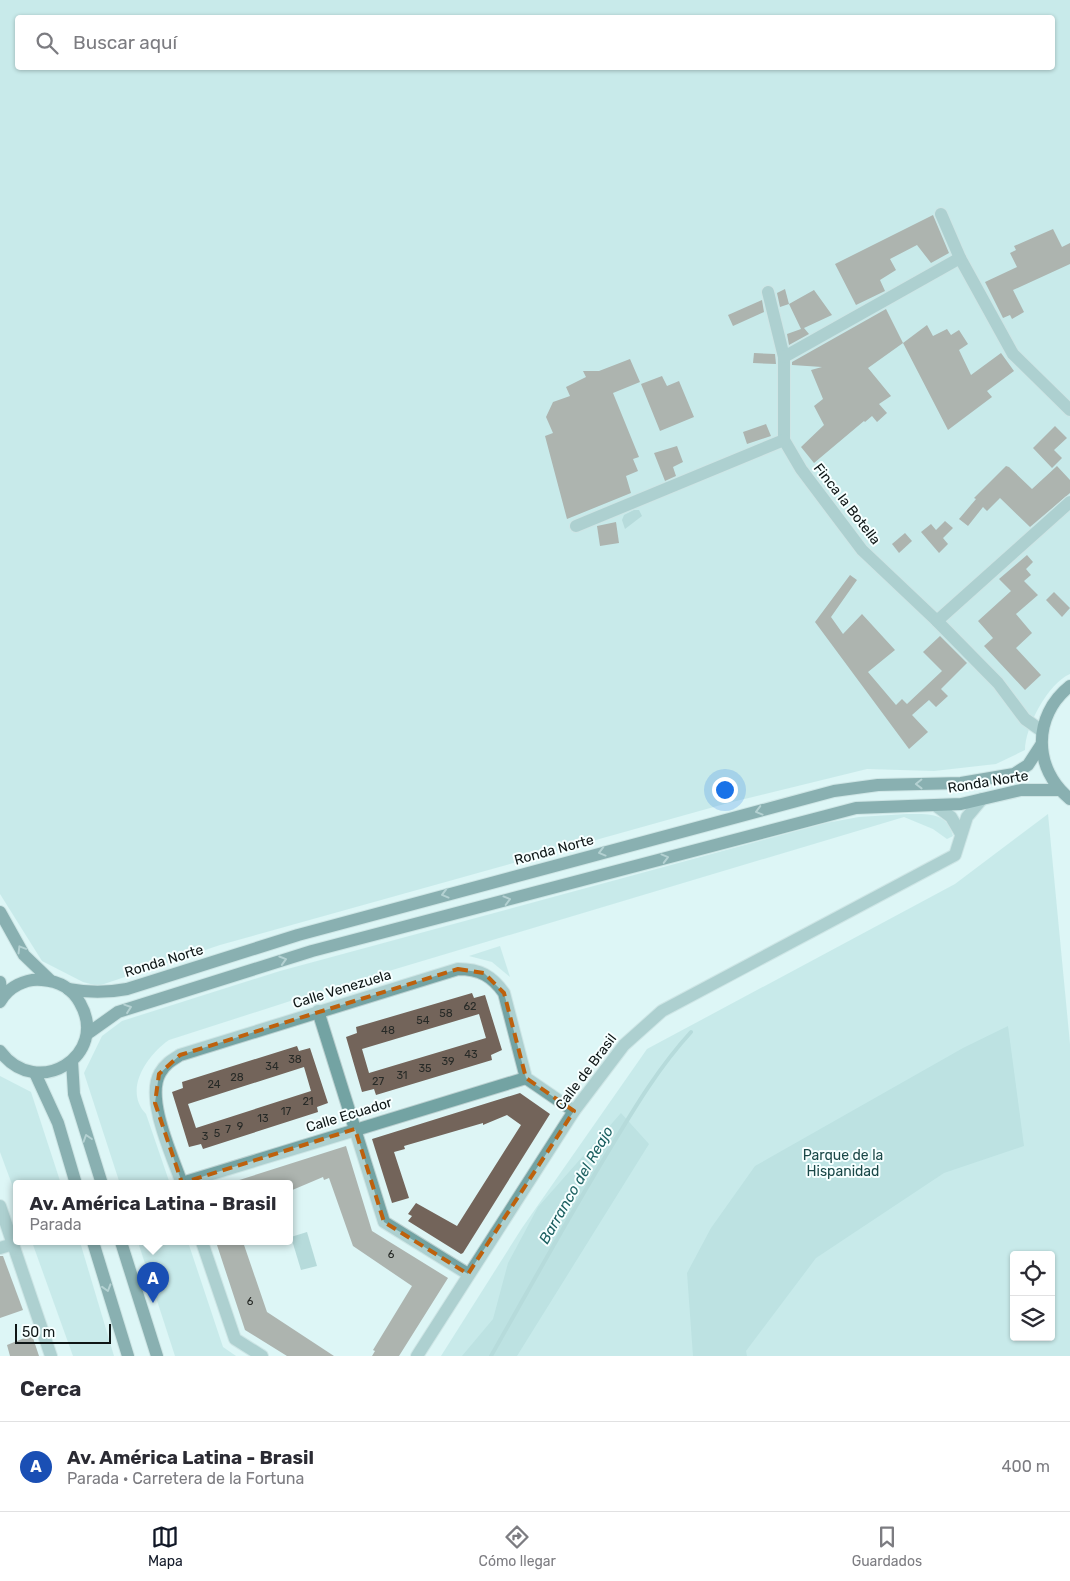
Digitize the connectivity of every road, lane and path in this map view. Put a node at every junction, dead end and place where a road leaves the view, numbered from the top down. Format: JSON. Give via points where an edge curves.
{"nodes":[{"id":1,"x":941,"y":214,"type":"dead end"},
{"id":2,"x":960,"y":258,"type":"junction"},
{"id":3,"x":768,"y":292,"type":"dead end"},
{"id":4,"x":784,"y":357,"type":"junction"},
{"id":5,"x":1070,"y":410,"type":"edge"},
{"id":6,"x":784,"y":440,"type":"junction"},
{"id":7,"x":1070,"y":502,"type":"edge"},
{"id":8,"x":576,"y":526,"type":"dead end"},
{"id":9,"x":937,"y":621,"type":"junction"},
{"id":10,"x":1070,"y":686,"type":"edge"},
{"id":11,"x":1042,"y":731,"type":"junction"},
{"id":12,"x":1041,"y":745,"type":"junction"},
{"id":13,"x":1059,"y":790,"type":"junction"},
{"id":14,"x":982,"y":799,"type":"junction"},
{"id":15,"x":1070,"y":799,"type":"edge"},
{"id":16,"x":935,"y":805,"type":"junction"},
{"id":17,"x":961,"y":834,"type":"junction"},
{"id":18,"x":0,"y":912,"type":"edge"},
{"id":19,"x":50,"y":980,"type":"junction"},
{"id":20,"x":0,"y":982,"type":"edge"},
{"id":21,"x":68,"y":989,"type":"junction"},
{"id":22,"x":1,"y":1000,"type":"edge"},
{"id":23,"x":318,"y":1011,"type":"junction"},
{"id":24,"x":86,"y":1034,"type":"junction"},
{"id":25,"x":2,"y":1057,"type":"edge"},
{"id":26,"x":72,"y":1061,"type":"junction"},
{"id":27,"x":35,"y":1073,"type":"junction"},
{"id":28,"x":526,"y":1078,"type":"junction"},
{"id":29,"x":574,"y":1111,"type":"junction"},
{"id":30,"x":355,"y":1129,"type":"junction"},
{"id":31,"x":75,"y":1180,"type":"edge"},
{"id":32,"x":101,"y":1180,"type":"edge"},
{"id":33,"x":181,"y":1180,"type":"edge"},
{"id":34,"x":195,"y":1180,"type":"edge"},
{"id":35,"x":0,"y":1206,"type":"edge"},
{"id":36,"x":13,"y":1244,"type":"joint"},
{"id":37,"x":13,"y":1245,"type":"edge"},
{"id":38,"x":94,"y":1245,"type":"edge"},
{"id":39,"x":122,"y":1245,"type":"edge"},
{"id":40,"x":203,"y":1245,"type":"edge"},
{"id":41,"x":0,"y":1248,"type":"edge"},
{"id":42,"x":468,"y":1274,"type":"junction"},
{"id":43,"x":51,"y":1356,"type":"edge"},
{"id":44,"x":128,"y":1356,"type":"edge"},
{"id":45,"x":157,"y":1356,"type":"edge"},
{"id":46,"x":262,"y":1356,"type":"edge"},
{"id":47,"x":417,"y":1356,"type":"edge"}],
"edges":[{"from":1,"to":2,"type":"street"},
{"from":2,"to":4,"type":"street"},
{"from":2,"to":5,"type":"street","via":[[1014,354]]},
{"from":3,"to":4,"type":"street"},
{"from":4,"to":6,"type":"street"},
{"from":6,"to":8,"type":"street"},
{"from":6,"to":9,"type":"street","name":"Finca la Botella","via":[[862,550]]},
{"from":7,"to":9,"type":"street"},
{"from":9,"to":11,"type":"street","name":"Finca la Botella","via":[[998,683],[1025,719]]},
{"from":10,"to":11,"type":"main road","name":"Ronda Norte","via":[[1048,711]]},
{"from":11,"to":12,"type":"main road","name":"Ronda Norte"},
{"from":12,"to":13,"type":"main road","name":"Ronda Norte","via":[[1048,773]]},
{"from":12,"to":21,"type":"main road","name":"Ronda Norte","one_way":true,"via":[[1028,765],[1014,774],[961,783],[878,785],[834,791],[298,935],[127,989],[110,993]]},
{"from":13,"to":14,"type":"main road","name":"Ronda Norte","via":[[1021,790]]},
{"from":13,"to":15,"type":"main road","name":"Ronda Norte"},
{"from":14,"to":16,"type":"main road","name":"Ronda Norte"},
{"from":14,"to":17,"type":"street","name":"Calle de Brasil","via":[[966,817]]},
{"from":16,"to":17,"type":"street","via":[[951,817]]},
{"from":24,"to":16,"type":"main road","name":"Ronda Norte","one_way":true,"via":[[118,1012],[312,951],[856,808]]},
{"from":17,"to":29,"type":"street","name":"Calle de Brasil","via":[[955,855],[662,1011],[624,1045]]},
{"from":19,"to":18,"type":"main road","one_way":true,"via":[[24,955]]},
{"from":19,"to":21,"type":"main road"},
{"from":19,"to":22,"type":"main road","via":[[23,982]]},
{"from":20,"to":22,"type":"main road"},
{"from":21,"to":24,"type":"main road","via":[[84,1009]]},
{"from":23,"to":28,"type":"street","name":"Calle Venezuela","via":[[458,969],[484,973],[504,993]]},
{"from":23,"to":30,"type":"street"},
{"from":23,"to":33,"type":"street","name":"Calle Venezuela","via":[[180,1055],[167,1063],[159,1074],[155,1102]]},
{"from":24,"to":26,"type":"main road","via":[[84,1044]]},
{"from":25,"to":27,"type":"main road","via":[[20,1069]]},
{"from":26,"to":27,"type":"main road","via":[[55,1071]]},
{"from":32,"to":26,"type":"main road","one_way":true,"via":[[74,1094]]},
{"from":27,"to":31,"type":"main road","via":[[58,1124]]},
{"from":28,"to":29,"type":"street"},
{"from":28,"to":30,"type":"street","name":"Calle Ecuador"},
{"from":29,"to":42,"type":"street","name":"Calle de Brasil"},
{"from":30,"to":34,"type":"street","name":"Calle Ecuador"},
{"from":30,"to":42,"type":"street","via":[[384,1222]]},
{"from":35,"to":36,"type":"street"},
{"from":36,"to":41,"type":"street"},
{"from":37,"to":43,"type":"street"},
{"from":38,"to":44,"type":"main road","one_way":true},
{"from":39,"to":45,"type":"main road"},
{"from":40,"to":46,"type":"street","via":[[235,1339]]},
{"from":42,"to":47,"type":"street","name":"Calle de Brasil"}]}
